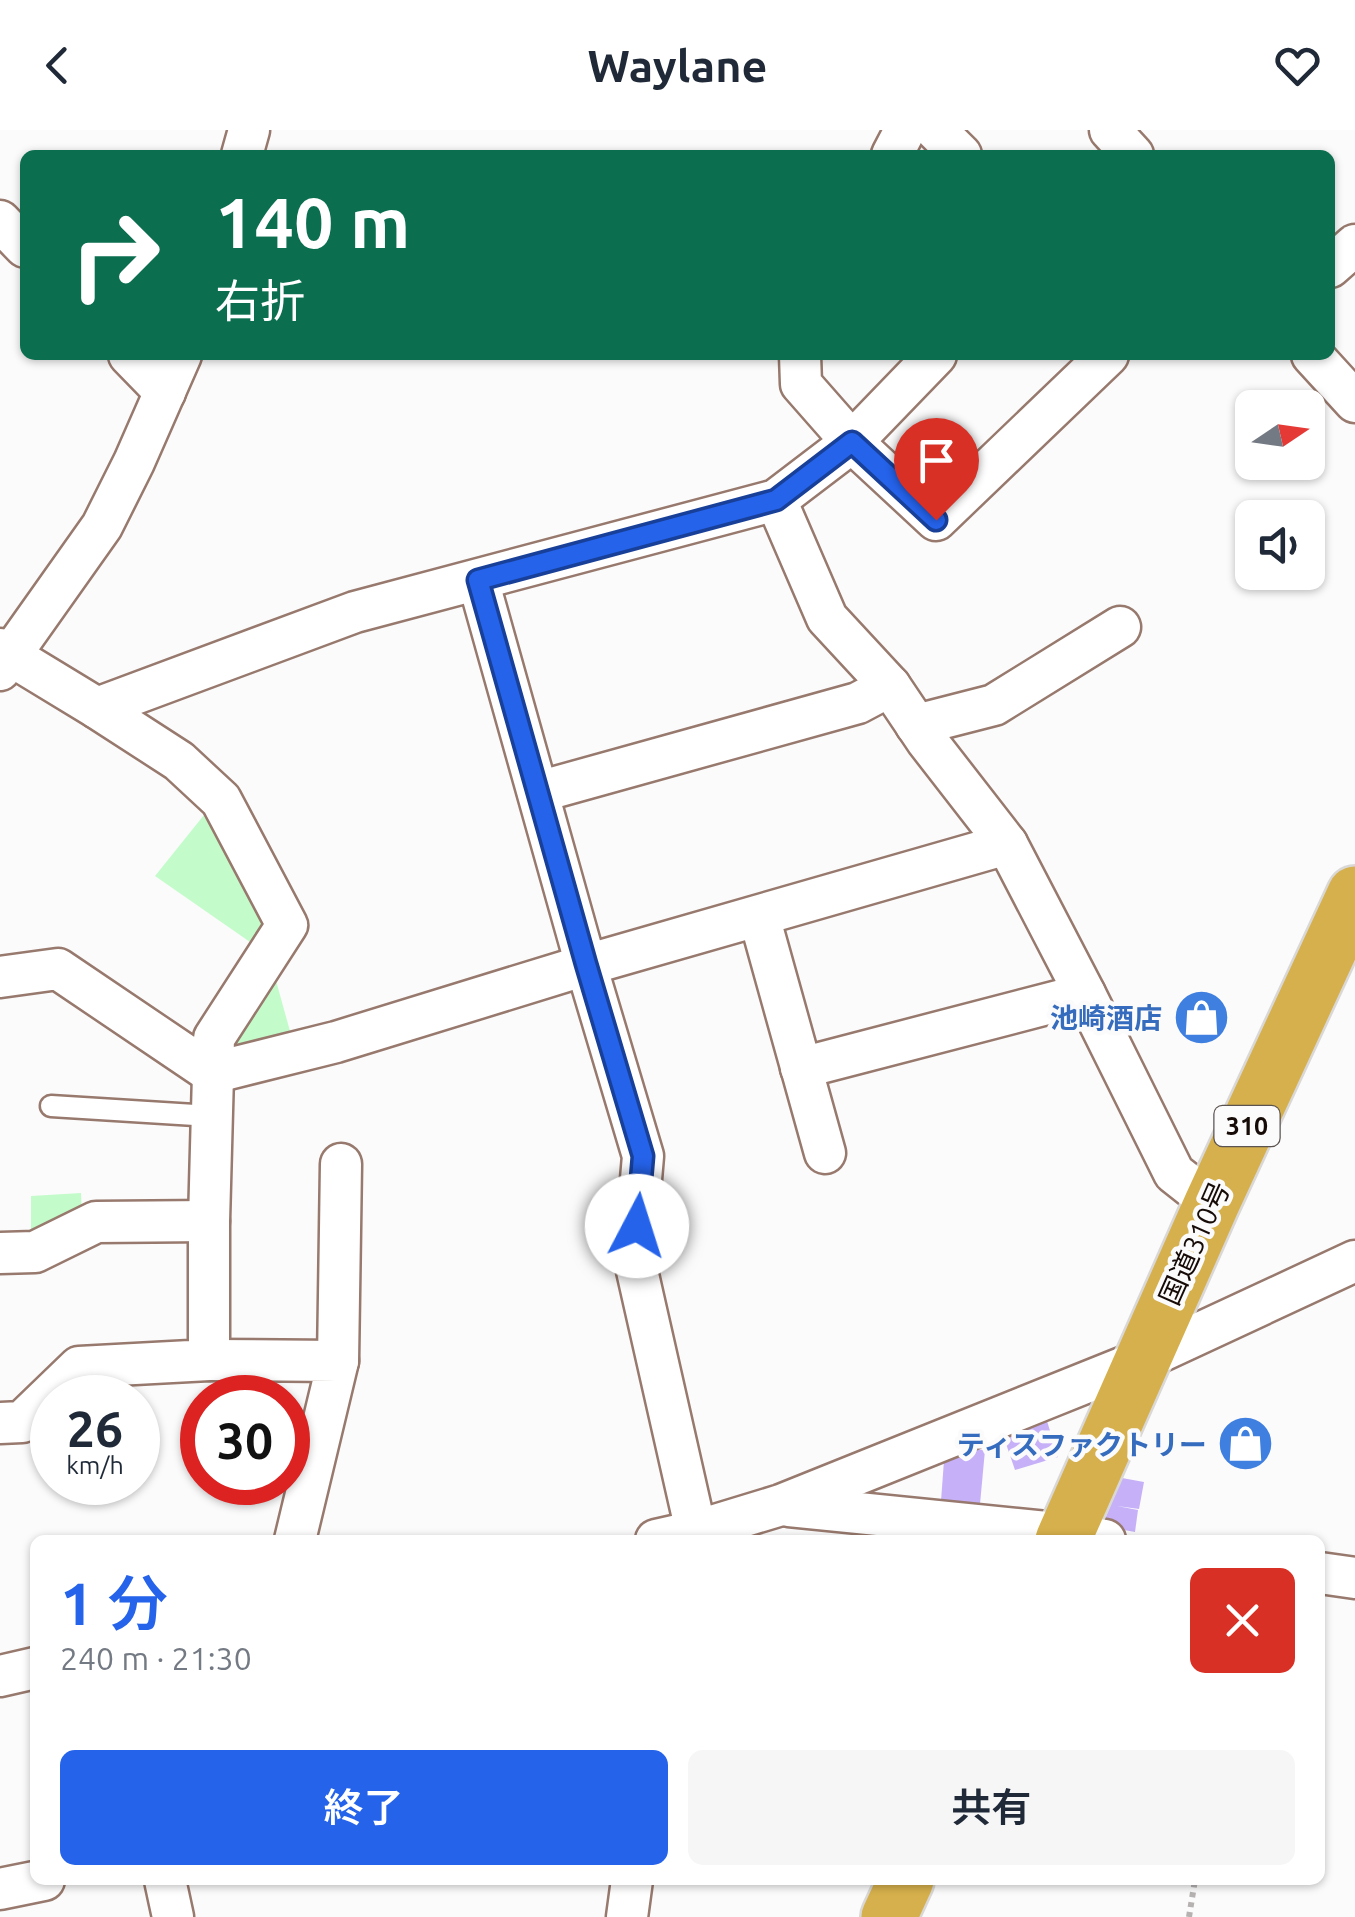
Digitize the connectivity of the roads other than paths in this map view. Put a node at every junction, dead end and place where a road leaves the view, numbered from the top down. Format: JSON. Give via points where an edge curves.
{"nodes":[{"id":1,"x":936,"y":130,"type":"edge"},
{"id":2,"x":1110,"y":130,"type":"edge"},
{"id":3,"x":955,"y":150,"type":"edge"},
{"id":4,"x":1128,"y":150,"type":"edge"},
{"id":5,"x":0,"y":221,"type":"edge"},
{"id":6,"x":20,"y":242,"type":"edge"},
{"id":7,"x":1355,"y":245,"type":"edge"},
{"id":8,"x":1335,"y":262,"type":"edge"},
{"id":9,"x":134,"y":360,"type":"edge"},
{"id":10,"x":179,"y":360,"type":"edge"},
{"id":11,"x":800,"y":360,"type":"edge"},
{"id":12,"x":931,"y":360,"type":"edge"},
{"id":13,"x":1103,"y":360,"type":"edge"},
{"id":14,"x":1317,"y":360,"type":"edge"},
{"id":15,"x":165,"y":392,"type":"junction"},
{"id":16,"x":1355,"y":402,"type":"edge"},
{"id":17,"x":852,"y":442,"type":"junction"},
{"id":18,"x":776,"y":500,"type":"junction"},
{"id":19,"x":478,"y":580,"type":"junction"},
{"id":20,"x":1120,"y":626,"type":"dead end"},
{"id":21,"x":3,"y":657,"type":"edge"},
{"id":22,"x":890,"y":686,"type":"junction"},
{"id":23,"x":97,"y":708,"type":"junction"},
{"id":24,"x":916,"y":725,"type":"junction"},
{"id":25,"x":538,"y":792,"type":"junction"},
{"id":26,"x":1007,"y":844,"type":"junction"},
{"id":27,"x":1355,"y":894,"type":"edge"},
{"id":28,"x":759,"y":916,"type":"junction"},
{"id":29,"x":586,"y":964,"type":"junction"},
{"id":30,"x":0,"y":977,"type":"edge"},
{"id":31,"x":1085,"y":994,"type":"junction"},
{"id":32,"x":802,"y":1068,"type":"junction"},
{"id":33,"x":212,"y":1072,"type":"junction"},
{"id":34,"x":51,"y":1106,"type":"dead end"},
{"id":35,"x":211,"y":1116,"type":"junction"},
{"id":36,"x":825,"y":1153,"type":"dead end"},
{"id":37,"x":342,"y":1164,"type":"dead end"},
{"id":38,"x":1212,"y":1202,"type":"junction"},
{"id":39,"x":209,"y":1220,"type":"junction"},
{"id":40,"x":0,"y":1254,"type":"edge"},
{"id":41,"x":1355,"y":1261,"type":"edge"},
{"id":42,"x":209,"y":1360,"type":"junction"},
{"id":43,"x":1142,"y":1360,"type":"junction"},
{"id":44,"x":338,"y":1361,"type":"junction"},
{"id":45,"x":0,"y":1423,"type":"edge"},
{"id":46,"x":780,"y":1505,"type":"junction"},
{"id":47,"x":296,"y":1535,"type":"edge"},
{"id":48,"x":678,"y":1535,"type":"edge"},
{"id":49,"x":681,"y":1535,"type":"edge"},
{"id":50,"x":1051,"y":1535,"type":"edge"},
{"id":51,"x":1079,"y":1535,"type":"edge"},
{"id":52,"x":1325,"y":1574,"type":"edge"},
{"id":53,"x":1355,"y":1578,"type":"edge"},
{"id":54,"x":30,"y":1669,"type":"edge"},
{"id":55,"x":0,"y":1676,"type":"edge"},
{"id":56,"x":30,"y":1883,"type":"edge"},
{"id":57,"x":166,"y":1885,"type":"edge"},
{"id":58,"x":631,"y":1885,"type":"edge"},
{"id":59,"x":904,"y":1885,"type":"edge"},
{"id":60,"x":0,"y":1888,"type":"edge"},
{"id":61,"x":172,"y":1917,"type":"edge"},
{"id":62,"x":626,"y":1917,"type":"edge"},
{"id":63,"x":888,"y":1917,"type":"edge"}],
"edges":[{"from":1,"to":3,"type":"street"},
{"from":2,"to":4,"type":"street"},
{"from":5,"to":6,"type":"street"},
{"from":7,"to":8,"type":"street"},
{"from":9,"to":15,"type":"street"},
{"from":10,"to":15,"type":"street"},
{"from":11,"to":17,"type":"street","via":[[801,384]]},
{"from":12,"to":17,"type":"street"},
{"from":13,"to":17,"type":"street","via":[[936,520]]},
{"from":14,"to":16,"type":"street"},
{"from":15,"to":21,"type":"street","via":[[102,526]]},
{"from":17,"to":18,"type":"street"},
{"from":18,"to":19,"type":"street"},
{"from":18,"to":22,"type":"street","via":[[826,618]]},
{"from":19,"to":23,"type":"street","via":[[354,612]]},
{"from":19,"to":25,"type":"street"},
{"from":20,"to":24,"type":"street","via":[[994,705]]},
{"from":21,"to":23,"type":"street"},
{"from":22,"to":24,"type":"street"},
{"from":22,"to":25,"type":"street","via":[[858,704]]},
{"from":23,"to":33,"type":"street","via":[[179,761],[221,800],[287,924],[214,1038]]},
{"from":24,"to":26,"type":"street"},
{"from":25,"to":29,"type":"street"},
{"from":26,"to":28,"type":"street"},
{"from":26,"to":31,"type":"street"},
{"from":27,"to":38,"type":"highway","name":"国道310号","number":"310"},
{"from":28,"to":29,"type":"street"},
{"from":28,"to":32,"type":"street"},
{"from":29,"to":33,"type":"street","via":[[336,1042]]},
{"from":29,"to":48,"type":"street","via":[[643,1156],[636,1266]]},
{"from":30,"to":33,"type":"street","via":[[58,969]]},
{"from":31,"to":32,"type":"street"},
{"from":31,"to":38,"type":"street","via":[[1174,1173]]},
{"from":32,"to":36,"type":"street"},
{"from":33,"to":35,"type":"street"},
{"from":34,"to":35,"type":"lane"},
{"from":35,"to":39,"type":"street"},
{"from":37,"to":44,"type":"street"},
{"from":38,"to":43,"type":"highway","name":"国道310号","number":"310"},
{"from":39,"to":40,"type":"street","via":[[96,1222],[35,1252]]},
{"from":39,"to":42,"type":"street"},
{"from":41,"to":43,"type":"street"},
{"from":42,"to":44,"type":"street"},
{"from":42,"to":45,"type":"street","via":[[79,1367],[22,1422]]},
{"from":43,"to":46,"type":"street"},
{"from":43,"to":51,"type":"highway","name":"国道310号","number":"310"},
{"from":44,"to":47,"type":"street"},
{"from":46,"to":49,"type":"street"},
{"from":46,"to":50,"type":"street"},
{"from":52,"to":53,"type":"street"},
{"from":54,"to":55,"type":"street"},
{"from":56,"to":60,"type":"street"},
{"from":57,"to":61,"type":"street"},
{"from":58,"to":62,"type":"street"},
{"from":59,"to":63,"type":"highway"}]}
